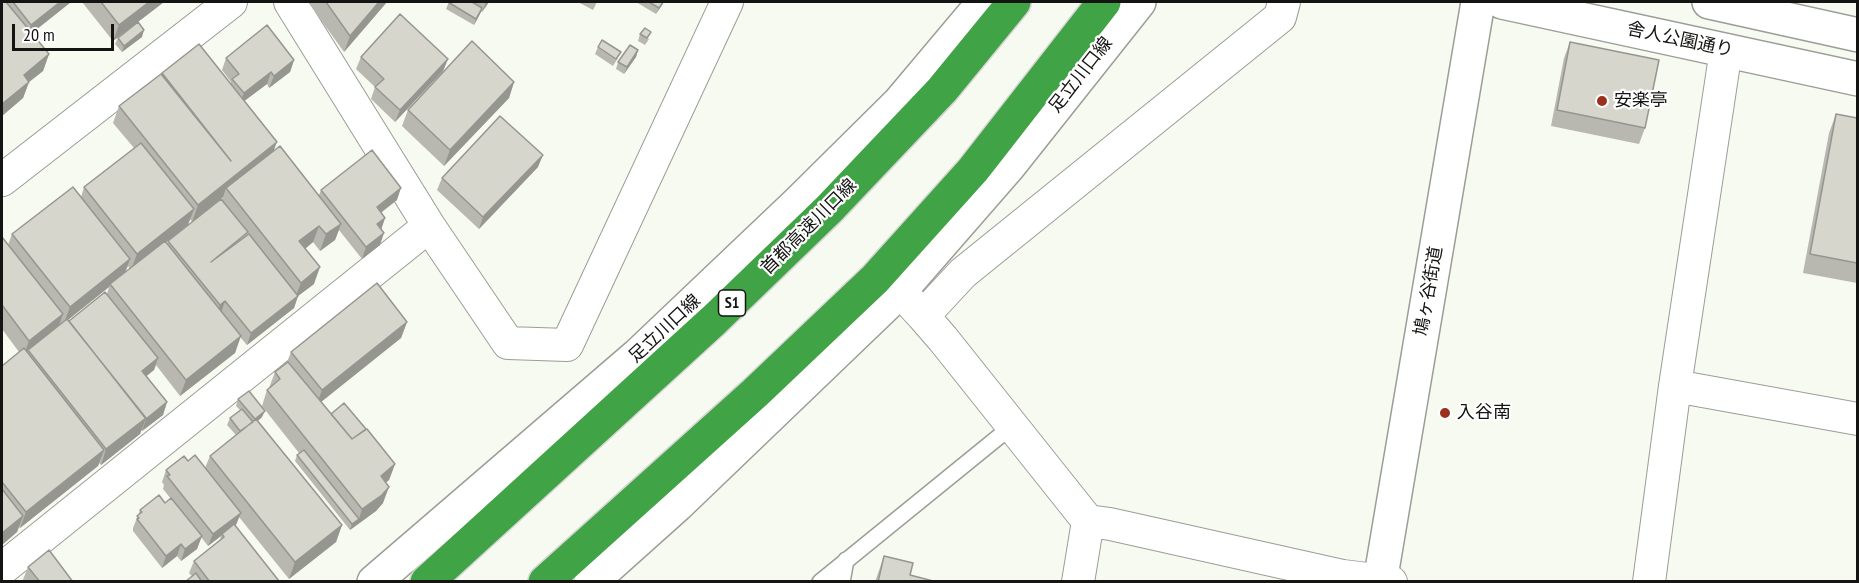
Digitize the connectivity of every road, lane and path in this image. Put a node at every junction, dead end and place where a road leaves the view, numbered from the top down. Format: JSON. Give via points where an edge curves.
{"nodes":[{"id":1,"x":231,"y":2,"type":"edge"},
{"id":2,"x":290,"y":2,"type":"edge"},
{"id":3,"x":727,"y":2,"type":"edge"},
{"id":4,"x":984,"y":2,"type":"edge"},
{"id":5,"x":1014,"y":2,"type":"edge"},
{"id":6,"x":1104,"y":2,"type":"edge"},
{"id":7,"x":1139,"y":2,"type":"edge"},
{"id":8,"x":1284,"y":2,"type":"edge"},
{"id":9,"x":1478,"y":2,"type":"edge"},
{"id":10,"x":1503,"y":2,"type":"edge"},
{"id":11,"x":1708,"y":2,"type":"edge"},
{"id":12,"x":1857,"y":34,"type":"edge"},
{"id":13,"x":1726,"y":50,"type":"junction"},
{"id":14,"x":1857,"y":79,"type":"edge"},
{"id":15,"x":2,"y":180,"type":"edge"},
{"id":16,"x":429,"y":226,"type":"junction"},
{"id":17,"x":900,"y":291,"type":"junction"},
{"id":18,"x":923,"y":316,"type":"junction"},
{"id":19,"x":1675,"y":386,"type":"junction"},
{"id":20,"x":1857,"y":419,"type":"edge"},
{"id":21,"x":1012,"y":426,"type":"junction"},
{"id":22,"x":1088,"y":521,"type":"junction"},
{"id":23,"x":846,"y":560,"type":"junction"},
{"id":24,"x":2,"y":569,"type":"edge"},
{"id":25,"x":1380,"y":581,"type":"edge"},
{"id":26,"x":374,"y":582,"type":"edge"},
{"id":27,"x":427,"y":582,"type":"edge"},
{"id":28,"x":545,"y":582,"type":"edge"},
{"id":29,"x":591,"y":582,"type":"edge"},
{"id":30,"x":820,"y":582,"type":"edge"},
{"id":31,"x":842,"y":582,"type":"edge"},
{"id":32,"x":1078,"y":582,"type":"edge"},
{"id":33,"x":1391,"y":582,"type":"edge"},
{"id":34,"x":1649,"y":582,"type":"edge"}],
"edges":[{"from":1,"to":15,"type":"street"},
{"from":2,"to":16,"type":"street"},
{"from":3,"to":16,"type":"street","via":[[567,345],[508,343]]},
{"from":4,"to":26,"type":"main road","name":"足立川口線","via":[[899,103],[798,203],[638,355]]},
{"from":5,"to":27,"type":"highway","name":"首都高速川口線","number":"S1","via":[[942,90],[829,209],[714,320]]},
{"from":6,"to":28,"type":"highway","via":[[973,170],[875,279]]},
{"from":7,"to":17,"type":"main road","name":"足立川口線","via":[[1008,167]]},
{"from":8,"to":18,"type":"street","via":[[1280,17],[963,273]]},
{"from":9,"to":25,"type":"main road","name":"鳩ヶ谷街道"},
{"from":10,"to":13,"type":"main road","name":"舎人公園通り"},
{"from":11,"to":12,"type":"main road"},
{"from":13,"to":14,"type":"main road","name":"舎人公園通り"},
{"from":13,"to":19,"type":"street"},
{"from":16,"to":24,"type":"street"},
{"from":17,"to":18,"type":"street"},
{"from":17,"to":29,"type":"main road","name":"足立川口線","via":[[678,505]]},
{"from":18,"to":21,"type":"street"},
{"from":19,"to":20,"type":"street"},
{"from":19,"to":34,"type":"street"},
{"from":21,"to":22,"type":"street"},
{"from":21,"to":23,"type":"lane"},
{"from":22,"to":25,"type":"street"},
{"from":22,"to":32,"type":"street"},
{"from":23,"to":30,"type":"lane"},
{"from":23,"to":31,"type":"lane"},
{"from":25,"to":33,"type":"street"}]}
